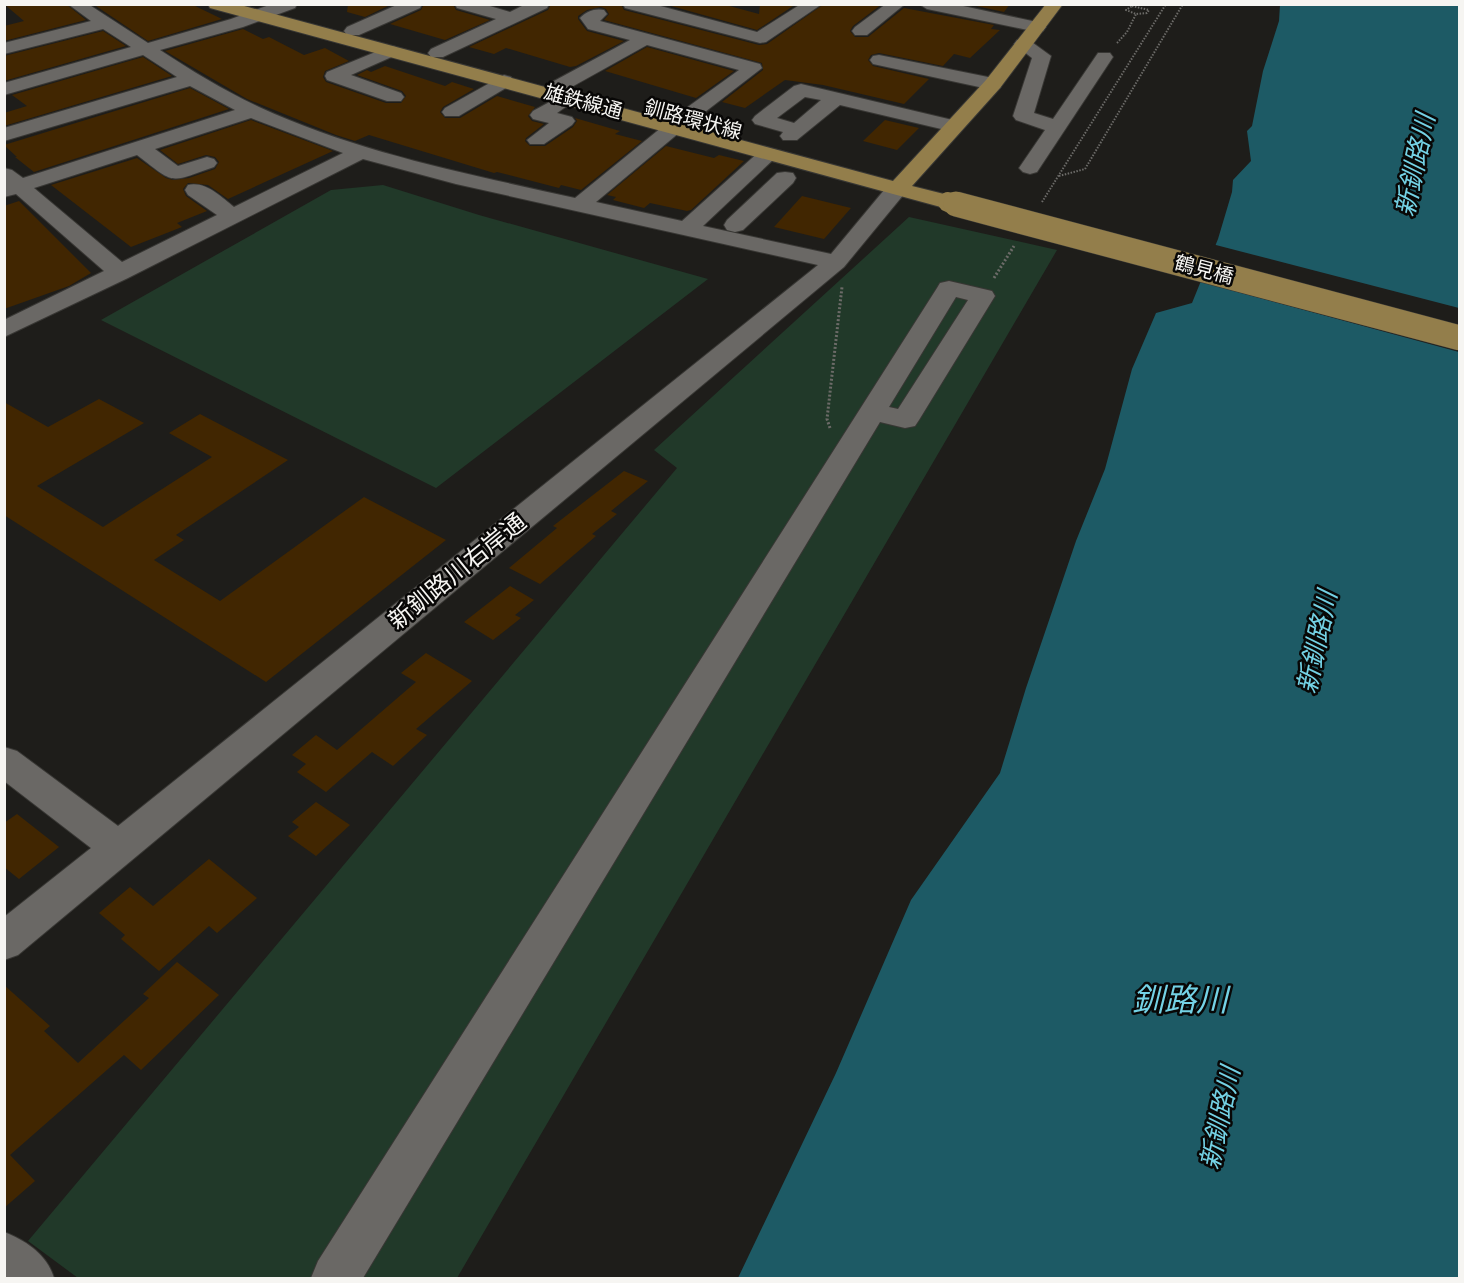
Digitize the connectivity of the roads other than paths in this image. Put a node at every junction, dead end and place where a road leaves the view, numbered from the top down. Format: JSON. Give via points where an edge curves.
{"nodes":[{"id":1,"x":76,"y":4,"type":"edge"},
{"id":2,"x":216,"y":4,"type":"edge"},
{"id":3,"x":414,"y":4,"type":"edge"},
{"id":4,"x":463,"y":4,"type":"edge"},
{"id":5,"x":541,"y":4,"type":"edge"},
{"id":6,"x":631,"y":4,"type":"edge"},
{"id":7,"x":814,"y":4,"type":"edge"},
{"id":8,"x":897,"y":4,"type":"edge"},
{"id":9,"x":927,"y":4,"type":"edge"},
{"id":10,"x":1055,"y":4,"type":"edge"},
{"id":11,"x":949,"y":7,"type":"edge"},
{"id":12,"x":270,"y":9,"type":"edge"},
{"id":13,"x":598,"y":14,"type":"dead end"},
{"id":14,"x":512,"y":18,"type":"junction"},
{"id":15,"x":105,"y":23,"type":"junction"},
{"id":16,"x":1037,"y":27,"type":"junction"},
{"id":17,"x":353,"y":31,"type":"junction"},
{"id":18,"x":861,"y":31,"type":"dead end"},
{"id":19,"x":643,"y":40,"type":"junction"},
{"id":20,"x":1023,"y":44,"type":"junction"},
{"id":21,"x":6,"y":48,"type":"edge"},
{"id":22,"x":144,"y":50,"type":"junction"},
{"id":23,"x":390,"y":51,"type":"junction"},
{"id":24,"x":437,"y":53,"type":"junction"},
{"id":25,"x":1104,"y":57,"type":"road end"},
{"id":26,"x":879,"y":60,"type":"dead end"},
{"id":27,"x":192,"y":79,"type":"junction"},
{"id":28,"x":504,"y":81,"type":"junction"},
{"id":29,"x":4,"y":89,"type":"edge"},
{"id":30,"x":989,"y":89,"type":"junction"},
{"id":31,"x":565,"y":92,"type":"junction"},
{"id":32,"x":394,"y":97,"type":"dead end"},
{"id":33,"x":836,"y":98,"type":"junction"},
{"id":34,"x":252,"y":111,"type":"junction"},
{"id":35,"x":452,"y":112,"type":"dead end"},
{"id":36,"x":907,"y":115,"type":"junction"},
{"id":37,"x":680,"y":122,"type":"junction"},
{"id":38,"x":954,"y":126,"type":"junction"},
{"id":39,"x":1056,"y":127,"type":"junction"},
{"id":40,"x":4,"y":135,"type":"edge"},
{"id":41,"x":537,"y":140,"type":"dead end"},
{"id":42,"x":140,"y":147,"type":"junction"},
{"id":43,"x":361,"y":152,"type":"junction"},
{"id":44,"x":768,"y":154,"type":"junction"},
{"id":45,"x":207,"y":163,"type":"dead end"},
{"id":46,"x":1030,"y":168,"type":"dead end"},
{"id":47,"x":785,"y":178,"type":"dead end"},
{"id":48,"x":903,"y":182,"type":"junction"},
{"id":49,"x":9,"y":184,"type":"edge"},
{"id":50,"x":196,"y":190,"type":"dead end"},
{"id":51,"x":725,"y":194,"type":"junction"},
{"id":52,"x":953,"y":195,"type":"junction"},
{"id":53,"x":759,"y":202,"type":"junction"},
{"id":54,"x":579,"y":205,"type":"junction"},
{"id":55,"x":233,"y":216,"type":"junction"},
{"id":56,"x":735,"y":225,"type":"dead end"},
{"id":57,"x":687,"y":229,"type":"junction"},
{"id":58,"x":836,"y":262,"type":"junction"},
{"id":59,"x":120,"y":273,"type":"junction"},
{"id":60,"x":983,"y":296,"type":"road end"},
{"id":61,"x":1460,"y":321,"type":"edge"},
{"id":62,"x":4,"y":330,"type":"edge"},
{"id":63,"x":1460,"y":338,"type":"edge"},
{"id":64,"x":7,"y":767,"type":"edge"},
{"id":65,"x":118,"y":848,"type":"junction"},
{"id":66,"x":4,"y":942,"type":"edge"},
{"id":67,"x":4,"y":1256,"type":"edge"},
{"id":68,"x":30,"y":1278,"type":"edge"},
{"id":69,"x":334,"y":1278,"type":"edge"}],
"edges":[{"from":1,"to":15,"type":"street"},
{"from":2,"to":12,"type":"main road","name":"雄鉄線通"},
{"from":3,"to":17,"type":"street"},
{"from":4,"to":14,"type":"street"},
{"from":5,"to":14,"type":"street"},
{"from":6,"to":7,"type":"street","via":[[760,38]]},
{"from":8,"to":18,"type":"street"},
{"from":9,"to":11,"type":"street"},
{"from":10,"to":16,"type":"main road"},
{"from":11,"to":16,"type":"street"},
{"from":12,"to":17,"type":"main road"},
{"from":12,"to":22,"type":"street"},
{"from":12,"to":23,"type":"main road","name":"雄鉄線通"},
{"from":13,"to":19,"type":"street","via":[[589,18],[594,25]]},
{"from":14,"to":24,"type":"street"},
{"from":15,"to":21,"type":"street"},
{"from":15,"to":22,"type":"street"},
{"from":16,"to":20,"type":"main road"},
{"from":17,"to":24,"type":"main road"},
{"from":19,"to":31,"type":"street"},
{"from":19,"to":37,"type":"street","via":[[753,68]]},
{"from":20,"to":30,"type":"main road"},
{"from":20,"to":39,"type":"street","via":[[1042,56],[1023,116]]},
{"from":22,"to":27,"type":"street"},
{"from":22,"to":29,"type":"street"},
{"from":23,"to":28,"type":"main road","name":"雄鉄線通"},
{"from":23,"to":32,"type":"street","via":[[334,76]]},
{"from":24,"to":31,"type":"main road"},
{"from":25,"to":39,"type":"street"},
{"from":26,"to":30,"type":"street"},
{"from":27,"to":34,"type":"street"},
{"from":27,"to":40,"type":"street"},
{"from":28,"to":31,"type":"main road","name":"雄鉄線通"},
{"from":28,"to":35,"type":"street"},
{"from":30,"to":36,"type":"street","via":[[940,84]]},
{"from":30,"to":38,"type":"main road"},
{"from":31,"to":37,"type":"main road","name":"雄鉄線通"},
{"from":31,"to":41,"type":"street","via":[[540,116],[565,122]]},
{"from":33,"to":33,"type":"street","via":[[793,133],[762,120],[801,90]]},
{"from":33,"to":36,"type":"street"},
{"from":34,"to":42,"type":"street"},
{"from":34,"to":43,"type":"street"},
{"from":36,"to":38,"type":"street"},
{"from":37,"to":44,"type":"main road","name":"雄鉄線通"},
{"from":37,"to":48,"type":"main road","name":"釧路環状線"},
{"from":37,"to":54,"type":"street"},
{"from":38,"to":48,"type":"main road"},
{"from":39,"to":46,"type":"street"},
{"from":42,"to":45,"type":"street","via":[[175,174]]},
{"from":42,"to":49,"type":"street"},
{"from":43,"to":54,"type":"street"},
{"from":43,"to":55,"type":"street"},
{"from":44,"to":48,"type":"main road","name":"雄鉄線通"},
{"from":44,"to":51,"type":"street"},
{"from":47,"to":53,"type":"street"},
{"from":48,"to":52,"type":"main road","name":"釧路環状線"},
{"from":48,"to":58,"type":"street","name":"新釧路川右岸通"},
{"from":49,"to":59,"type":"street"},
{"from":50,"to":55,"type":"street"},
{"from":51,"to":53,"type":"street"},
{"from":51,"to":57,"type":"street"},
{"from":52,"to":61,"type":"main road","name":"鶴見橋"},
{"from":52,"to":63,"type":"main road","name":"鶴見橋","bridge":true},
{"from":53,"to":56,"type":"street"},
{"from":54,"to":57,"type":"street"},
{"from":55,"to":59,"type":"street"},
{"from":57,"to":58,"type":"street"},
{"from":58,"to":65,"type":"street","name":"新釧路川右岸通"},
{"from":59,"to":62,"type":"street"},
{"from":60,"to":69,"type":"street","via":[[905,420],[873,411]]},
{"from":64,"to":65,"type":"street"},
{"from":65,"to":66,"type":"street","name":"新釧路川右岸通"},
{"from":67,"to":68,"type":"street"}]}
